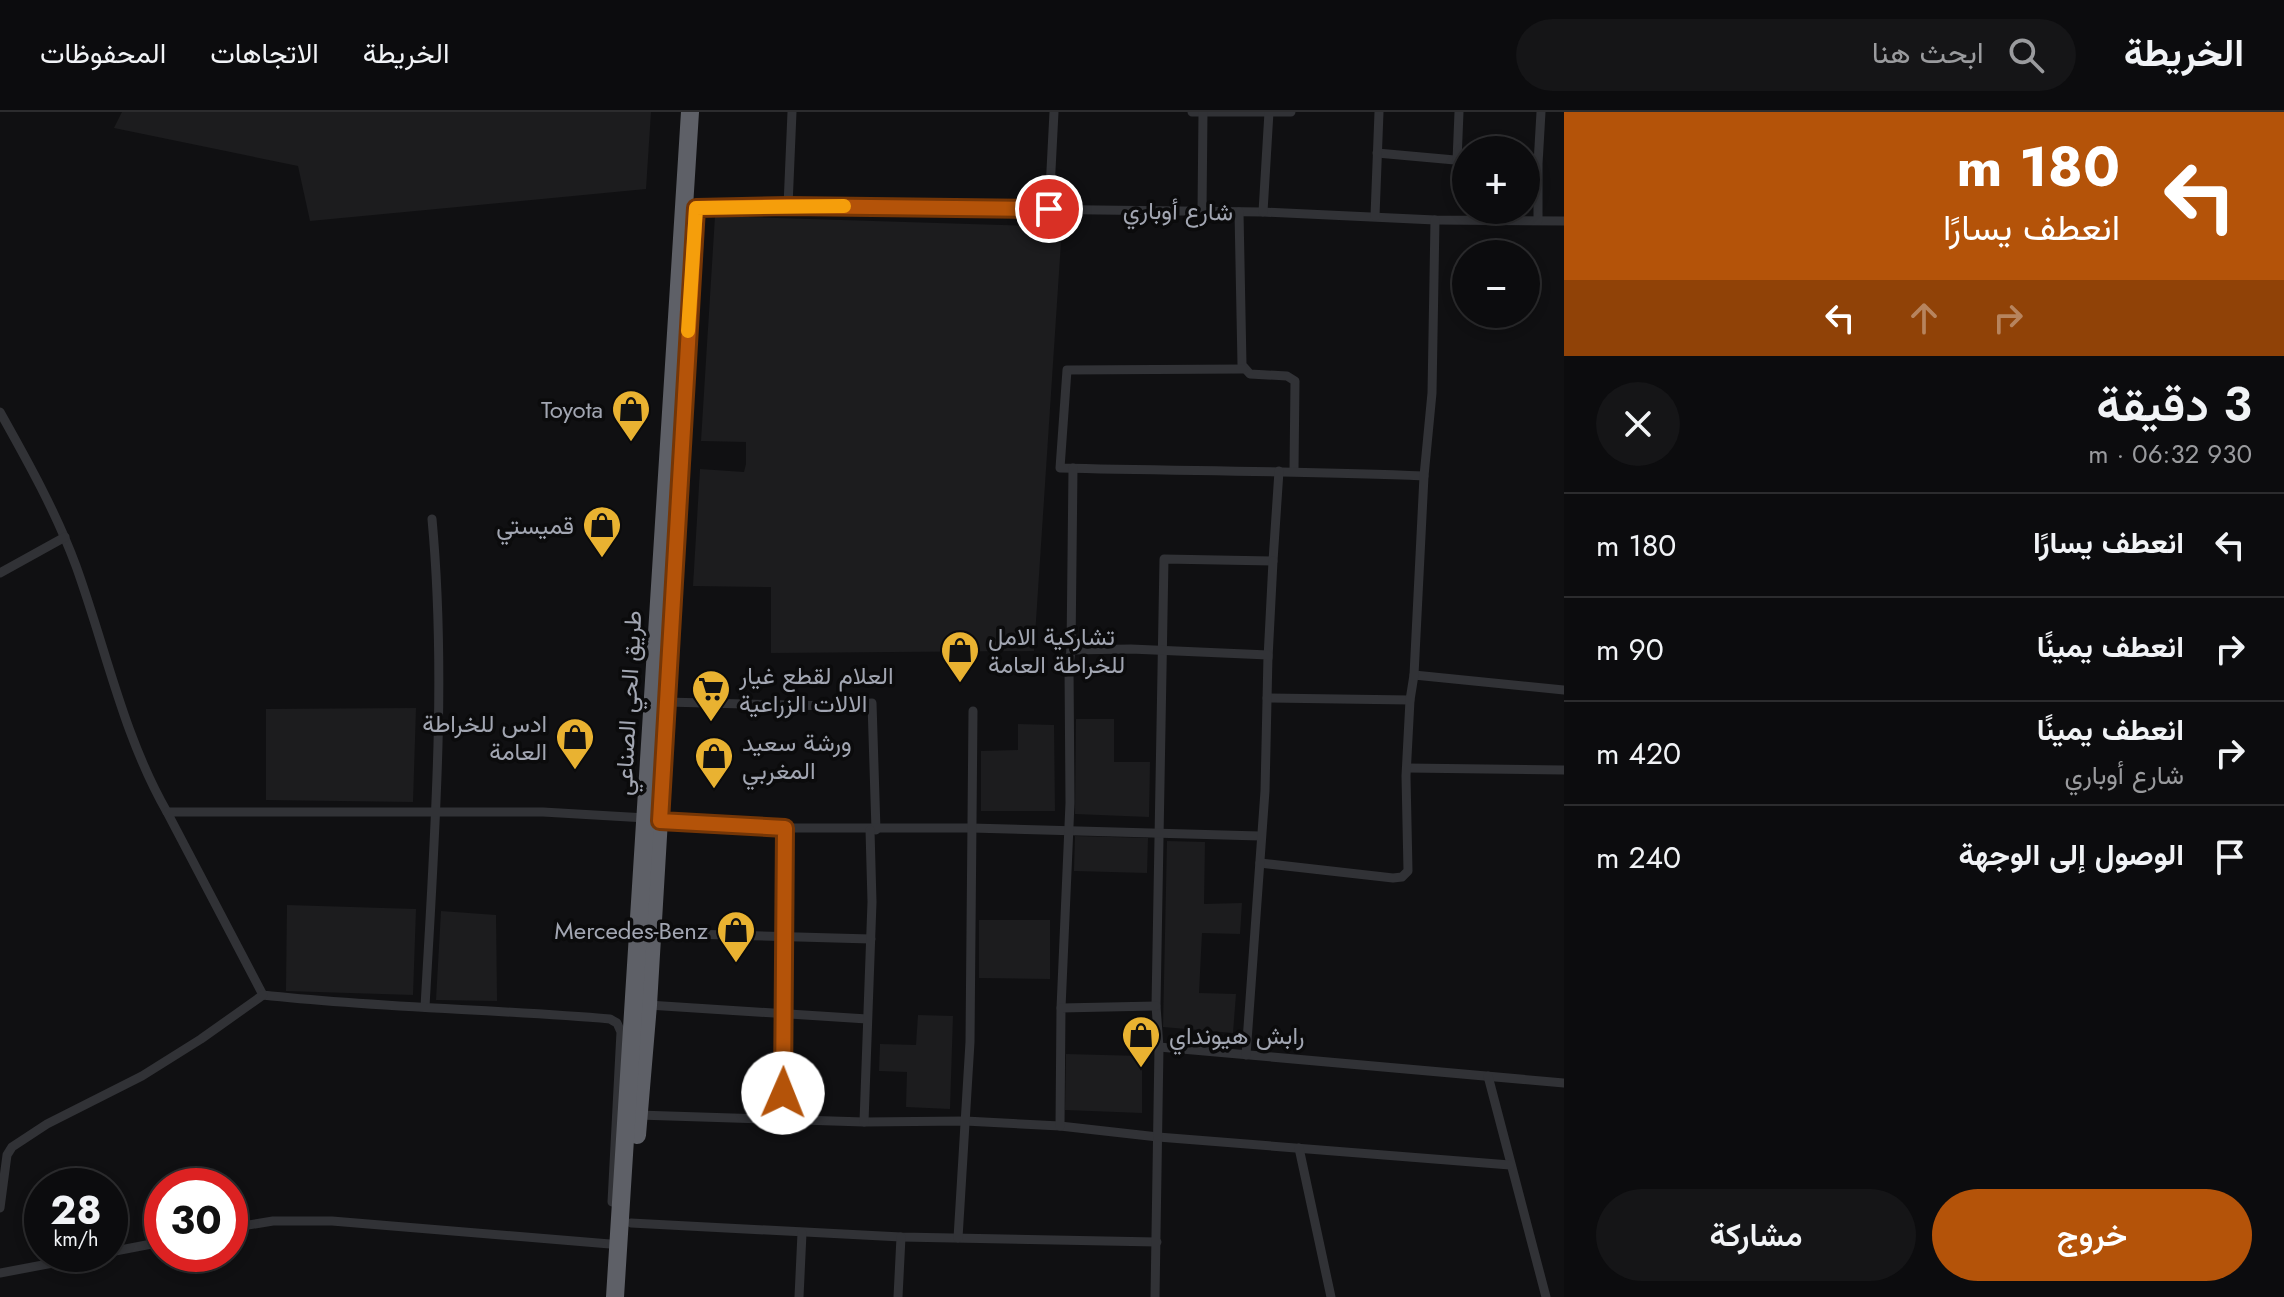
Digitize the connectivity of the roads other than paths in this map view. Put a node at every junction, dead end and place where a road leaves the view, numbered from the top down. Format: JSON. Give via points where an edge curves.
{"nodes":[{"id":1,"x":690,"y":112,"type":"edge"},
{"id":2,"x":702,"y":112,"type":"edge"},
{"id":3,"x":792,"y":112,"type":"edge"},
{"id":4,"x":1054,"y":112,"type":"edge"},
{"id":5,"x":1192,"y":112,"type":"edge"},
{"id":6,"x":1203,"y":112,"type":"edge"},
{"id":7,"x":1269,"y":112,"type":"edge"},
{"id":8,"x":1291,"y":112,"type":"edge"},
{"id":9,"x":1379,"y":112,"type":"edge"},
{"id":10,"x":1459,"y":112,"type":"edge"},
{"id":11,"x":1541,"y":112,"type":"edge"},
{"id":12,"x":1460,"y":136,"type":"edge"},
{"id":13,"x":1540,"y":136,"type":"edge"},
{"id":14,"x":1377,"y":153,"type":"junction"},
{"id":15,"x":1452,"y":160,"type":"edge"},
{"id":16,"x":788,"y":206,"type":"junction"},
{"id":17,"x":696,"y":208,"type":"junction"},
{"id":18,"x":1049,"y":209,"type":"junction"},
{"id":19,"x":1202,"y":212,"type":"junction"},
{"id":20,"x":1239,"y":212,"type":"junction"},
{"id":21,"x":1263,"y":212,"type":"junction"},
{"id":22,"x":1375,"y":216,"type":"junction"},
{"id":23,"x":1435,"y":220,"type":"junction"},
{"id":24,"x":1452,"y":220,"type":"edge"},
{"id":25,"x":1540,"y":220,"type":"edge"},
{"id":26,"x":1564,"y":221,"type":"edge"},
{"id":27,"x":1243,"y":369,"type":"junction"},
{"id":28,"x":0,"y":412,"type":"edge"},
{"id":29,"x":1073,"y":468,"type":"junction"},
{"id":30,"x":1294,"y":470,"type":"junction"},
{"id":31,"x":1279,"y":471,"type":"junction"},
{"id":32,"x":1424,"y":476,"type":"junction"},
{"id":33,"x":432,"y":519,"type":"dead end"},
{"id":34,"x":65,"y":537,"type":"junction"},
{"id":35,"x":1273,"y":561,"type":"junction"},
{"id":36,"x":0,"y":573,"type":"edge"},
{"id":37,"x":1071,"y":650,"type":"junction"},
{"id":38,"x":1164,"y":650,"type":"junction"},
{"id":39,"x":1268,"y":661,"type":"junction"},
{"id":40,"x":1414,"y":675,"type":"junction"},
{"id":41,"x":1564,"y":690,"type":"edge"},
{"id":42,"x":1267,"y":698,"type":"junction"},
{"id":43,"x":1410,"y":700,"type":"junction"},
{"id":44,"x":666,"y":702,"type":"junction"},
{"id":45,"x":973,"y":711,"type":"dead end"},
{"id":46,"x":1407,"y":768,"type":"junction"},
{"id":47,"x":1564,"y":770,"type":"edge"},
{"id":48,"x":167,"y":812,"type":"junction"},
{"id":49,"x":436,"y":812,"type":"junction"},
{"id":50,"x":653,"y":820,"type":"junction"},
{"id":51,"x":785,"y":828,"type":"junction"},
{"id":52,"x":971,"y":828,"type":"junction"},
{"id":53,"x":873,"y":830,"type":"junction"},
{"id":54,"x":1161,"y":831,"type":"junction"},
{"id":55,"x":1068,"y":832,"type":"junction"},
{"id":56,"x":1260,"y":836,"type":"junction"},
{"id":57,"x":1260,"y":863,"type":"junction"},
{"id":58,"x":652,"y":933,"type":"junction"},
{"id":59,"x":784,"y":937,"type":"junction"},
{"id":60,"x":871,"y":939,"type":"junction"},
{"id":61,"x":263,"y":995,"type":"junction"},
{"id":62,"x":648,"y":1005,"type":"junction"},
{"id":63,"x":1156,"y":1006,"type":"junction"},
{"id":64,"x":425,"y":1007,"type":"junction"},
{"id":65,"x":1061,"y":1008,"type":"junction"},
{"id":66,"x":784,"y":1014,"type":"junction"},
{"id":67,"x":610,"y":1019,"type":"junction"},
{"id":68,"x":867,"y":1019,"type":"junction"},
{"id":69,"x":632,"y":1021,"type":"junction"},
{"id":70,"x":1159,"y":1047,"type":"junction"},
{"id":71,"x":1246,"y":1055,"type":"junction"},
{"id":72,"x":1488,"y":1076,"type":"junction"},
{"id":73,"x":1564,"y":1083,"type":"edge"},
{"id":74,"x":638,"y":1115,"type":"junction"},
{"id":75,"x":782,"y":1120,"type":"junction"},
{"id":76,"x":965,"y":1121,"type":"junction"},
{"id":77,"x":864,"y":1122,"type":"junction"},
{"id":78,"x":1060,"y":1126,"type":"junction"},
{"id":79,"x":1158,"y":1137,"type":"junction"},
{"id":80,"x":1299,"y":1148,"type":"junction"},
{"id":81,"x":1510,"y":1165,"type":"junction"},
{"id":82,"x":0,"y":1208,"type":"edge"},
{"id":83,"x":631,"y":1223,"type":"junction"},
{"id":84,"x":248,"y":1225,"type":"edge"},
{"id":85,"x":802,"y":1233,"type":"junction"},
{"id":86,"x":901,"y":1237,"type":"junction"},
{"id":87,"x":958,"y":1238,"type":"junction"},
{"id":88,"x":1157,"y":1242,"type":"junction"},
{"id":89,"x":610,"y":1244,"type":"junction"},
{"id":90,"x":24,"y":1268,"type":"edge"},
{"id":91,"x":0,"y":1273,"type":"edge"},
{"id":92,"x":607,"y":1297,"type":"edge"},
{"id":93,"x":615,"y":1297,"type":"edge"},
{"id":94,"x":627,"y":1297,"type":"edge"},
{"id":95,"x":799,"y":1297,"type":"edge"},
{"id":96,"x":898,"y":1297,"type":"edge"},
{"id":97,"x":1155,"y":1297,"type":"edge"},
{"id":98,"x":1331,"y":1297,"type":"edge"},
{"id":99,"x":1546,"y":1297,"type":"edge"}],
"edges":[{"from":1,"to":50,"type":"highway","name":"طريق الحي الصناعي"},
{"from":2,"to":17,"type":"highway"},
{"from":3,"to":16,"type":"street"},
{"from":4,"to":18,"type":"street"},
{"from":5,"to":6,"type":"street"},
{"from":6,"to":7,"type":"street"},
{"from":6,"to":19,"type":"street"},
{"from":7,"to":8,"type":"street"},
{"from":7,"to":21,"type":"street"},
{"from":9,"to":14,"type":"street"},
{"from":10,"to":12,"type":"street"},
{"from":11,"to":13,"type":"street"},
{"from":14,"to":15,"type":"street"},
{"from":14,"to":22,"type":"street"},
{"from":16,"to":17,"type":"street","name":"شارع أوباري"},
{"from":16,"to":18,"type":"street","name":"شارع أوباري"},
{"from":17,"to":44,"type":"highway"},
{"from":18,"to":19,"type":"street","name":"شارع أوباري"},
{"from":19,"to":20,"type":"street","name":"شارع أوباري"},
{"from":20,"to":21,"type":"street","name":"شارع أوباري"},
{"from":20,"to":27,"type":"street"},
{"from":21,"to":22,"type":"street","name":"شارع أوباري"},
{"from":22,"to":23,"type":"street","name":"شارع أوباري"},
{"from":23,"to":24,"type":"street","name":"شارع أوباري"},
{"from":23,"to":32,"type":"street","via":[[1432,393]]},
{"from":25,"to":26,"type":"street","name":"شارع أوباري"},
{"from":27,"to":29,"type":"street","via":[[1067,370],[1060,468]]},
{"from":27,"to":30,"type":"street","via":[[1295,381]]},
{"from":28,"to":34,"type":"street"},
{"from":29,"to":31,"type":"street"},
{"from":29,"to":37,"type":"street"},
{"from":30,"to":31,"type":"street"},
{"from":30,"to":32,"type":"street"},
{"from":31,"to":35,"type":"street"},
{"from":32,"to":40,"type":"street"},
{"from":33,"to":49,"type":"street","via":[[438,582]]},
{"from":34,"to":36,"type":"street"},
{"from":34,"to":48,"type":"street","via":[[122,713]]},
{"from":35,"to":38,"type":"street","via":[[1164,559]]},
{"from":35,"to":39,"type":"street"},
{"from":37,"to":38,"type":"street"},
{"from":37,"to":55,"type":"street"},
{"from":38,"to":39,"type":"street","via":[[1268,655]]},
{"from":38,"to":54,"type":"street"},
{"from":39,"to":42,"type":"street"},
{"from":40,"to":41,"type":"street"},
{"from":40,"to":43,"type":"street"},
{"from":42,"to":43,"type":"street"},
{"from":42,"to":56,"type":"street"},
{"from":43,"to":46,"type":"street"},
{"from":44,"to":50,"type":"highway"},
{"from":44,"to":53,"type":"street","via":[[872,703]]},
{"from":45,"to":52,"type":"street"},
{"from":46,"to":47,"type":"street"},
{"from":46,"to":57,"type":"street","via":[[1410,861],[1402,877]]},
{"from":48,"to":49,"type":"street"},
{"from":48,"to":61,"type":"street"},
{"from":49,"to":50,"type":"street"},
{"from":49,"to":64,"type":"street"},
{"from":50,"to":51,"type":"street"},
{"from":50,"to":58,"type":"highway"},
{"from":50,"to":69,"type":"highway","name":"طريق الحي الصناعي"},
{"from":51,"to":53,"type":"street"},
{"from":51,"to":59,"type":"street"},
{"from":52,"to":53,"type":"street"},
{"from":52,"to":55,"type":"street"},
{"from":52,"to":76,"type":"street"},
{"from":53,"to":60,"type":"street"},
{"from":54,"to":55,"type":"street"},
{"from":54,"to":56,"type":"street"},
{"from":54,"to":63,"type":"street"},
{"from":55,"to":65,"type":"street"},
{"from":56,"to":57,"type":"street"},
{"from":57,"to":71,"type":"street"},
{"from":58,"to":59,"type":"street"},
{"from":58,"to":62,"type":"highway"},
{"from":59,"to":60,"type":"street"},
{"from":59,"to":66,"type":"street"},
{"from":60,"to":68,"type":"street"},
{"from":61,"to":64,"type":"street"},
{"from":61,"to":82,"type":"street","via":[[142,1076],[12,1147]]},
{"from":62,"to":66,"type":"street"},
{"from":62,"to":74,"type":"highway"},
{"from":63,"to":65,"type":"street"},
{"from":63,"to":70,"type":"street"},
{"from":64,"to":67,"type":"street"},
{"from":65,"to":78,"type":"street"},
{"from":66,"to":68,"type":"street"},
{"from":66,"to":75,"type":"street"},
{"from":67,"to":69,"type":"street"},
{"from":67,"to":89,"type":"street","via":[[620,1027],[621,1037]]},
{"from":68,"to":77,"type":"street"},
{"from":69,"to":93,"type":"highway","name":"طريق الحي الصناعي"},
{"from":70,"to":71,"type":"street"},
{"from":70,"to":79,"type":"street"},
{"from":71,"to":72,"type":"street"},
{"from":72,"to":73,"type":"street"},
{"from":72,"to":81,"type":"street"},
{"from":74,"to":75,"type":"street"},
{"from":74,"to":83,"type":"highway"},
{"from":75,"to":77,"type":"street"},
{"from":76,"to":77,"type":"street"},
{"from":76,"to":78,"type":"street"},
{"from":76,"to":87,"type":"street"},
{"from":78,"to":79,"type":"street"},
{"from":79,"to":80,"type":"street"},
{"from":79,"to":88,"type":"street"},
{"from":80,"to":81,"type":"street"},
{"from":80,"to":98,"type":"street"},
{"from":81,"to":99,"type":"street"},
{"from":83,"to":85,"type":"street"},
{"from":83,"to":94,"type":"highway"},
{"from":84,"to":89,"type":"street","via":[[332,1221]]},
{"from":85,"to":86,"type":"street"},
{"from":85,"to":95,"type":"street"},
{"from":86,"to":87,"type":"street"},
{"from":86,"to":96,"type":"street"},
{"from":87,"to":88,"type":"street"},
{"from":88,"to":97,"type":"street"},
{"from":89,"to":92,"type":"street"},
{"from":90,"to":91,"type":"street"}]}
